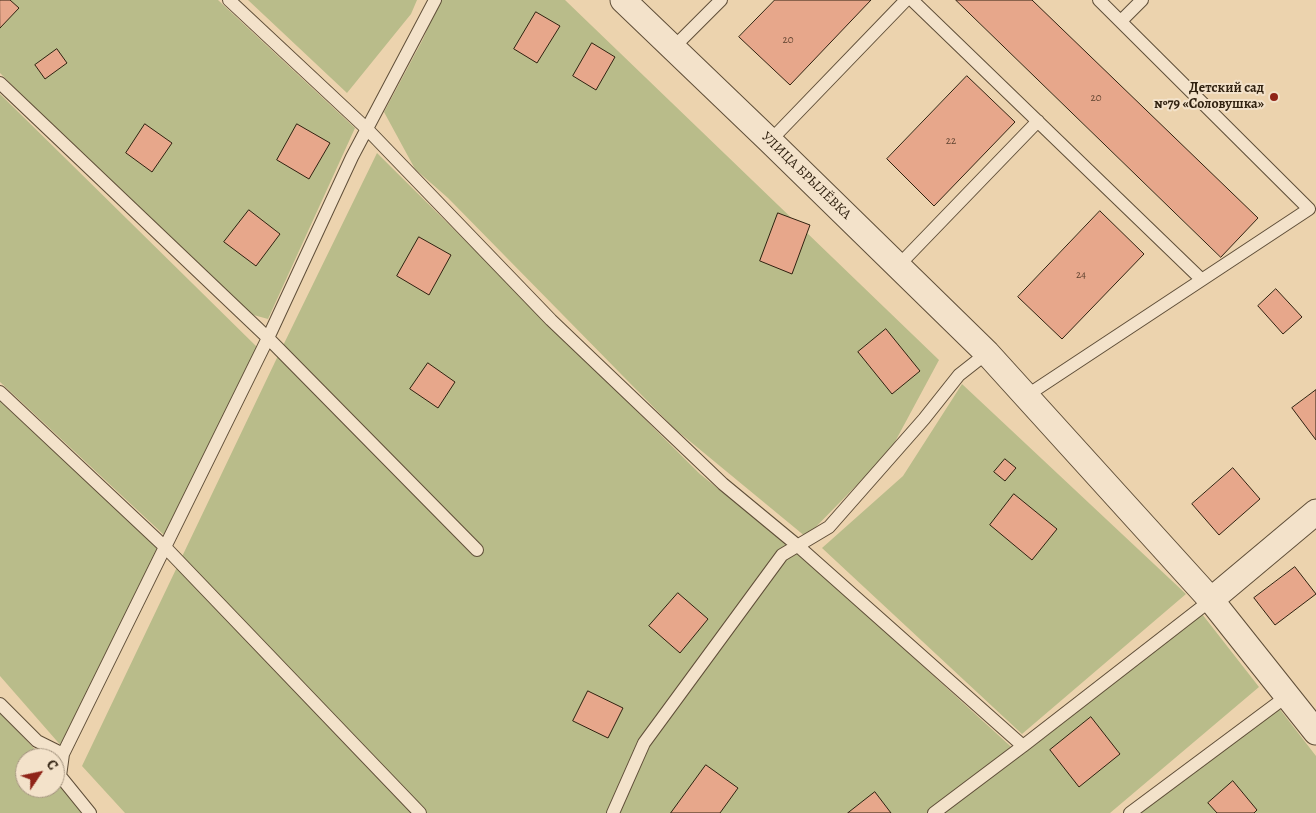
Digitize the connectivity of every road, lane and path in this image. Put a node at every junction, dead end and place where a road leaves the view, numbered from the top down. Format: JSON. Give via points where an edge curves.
{"nodes":[{"id":1,"x":229,"y":0,"type":"edge"},
{"id":2,"x":435,"y":0,"type":"edge"},
{"id":3,"x":721,"y":0,"type":"edge"},
{"id":4,"x":906,"y":0,"type":"edge"},
{"id":5,"x":912,"y":0,"type":"edge"},
{"id":6,"x":1100,"y":0,"type":"edge"},
{"id":7,"x":1142,"y":0,"type":"edge"},
{"id":8,"x":630,"y":2,"type":"edge"},
{"id":9,"x":1121,"y":21,"type":"junction"},
{"id":10,"x":673,"y":48,"type":"junction"},
{"id":11,"x":0,"y":83,"type":"edge"},
{"id":12,"x":1038,"y":121,"type":"junction"},
{"id":13,"x":367,"y":129,"type":"junction"},
{"id":14,"x":770,"y":140,"type":"junction"},
{"id":15,"x":898,"y":266,"type":"junction"},
{"id":16,"x":1202,"y":279,"type":"junction"},
{"id":17,"x":268,"y":338,"type":"junction"},
{"id":18,"x":987,"y":353,"type":"junction"},
{"id":19,"x":0,"y":392,"type":"edge"},
{"id":20,"x":1026,"y":396,"type":"junction"},
{"id":21,"x":1316,"y":512,"type":"edge"},
{"id":22,"x":798,"y":546,"type":"junction"},
{"id":23,"x":165,"y":547,"type":"junction"},
{"id":24,"x":478,"y":550,"type":"dead end"},
{"id":25,"x":1211,"y":600,"type":"junction"},
{"id":26,"x":1287,"y":696,"type":"junction"},
{"id":27,"x":0,"y":704,"type":"edge"},
{"id":28,"x":1316,"y":732,"type":"edge"},
{"id":29,"x":1023,"y":746,"type":"junction"},
{"id":30,"x":51,"y":748,"type":"edge"},
{"id":31,"x":65,"y":750,"type":"edge"},
{"id":32,"x":65,"y":782,"type":"edge"},
{"id":33,"x":90,"y":813,"type":"edge"},
{"id":34,"x":420,"y":813,"type":"edge"},
{"id":35,"x":613,"y":813,"type":"edge"},
{"id":36,"x":934,"y":813,"type":"edge"},
{"id":37,"x":1130,"y":813,"type":"edge"}],
"edges":[{"from":1,"to":13,"type":"lane"},
{"from":2,"to":13,"type":"lane"},
{"from":3,"to":10,"type":"lane"},
{"from":4,"to":14,"type":"lane"},
{"from":5,"to":12,"type":"lane"},
{"from":6,"to":9,"type":"lane"},
{"from":7,"to":9,"type":"lane"},
{"from":8,"to":10,"type":"street","name":"УЛИЦА БРЫЛЁВКА"},
{"from":9,"to":16,"type":"lane","via":[[1309,208]]},
{"from":10,"to":14,"type":"street","name":"УЛИЦА БРЫЛЁВКА"},
{"from":11,"to":17,"type":"lane"},
{"from":12,"to":15,"type":"lane"},
{"from":12,"to":16,"type":"lane"},
{"from":13,"to":17,"type":"lane"},
{"from":13,"to":22,"type":"lane","via":[[551,320],[723,484]]},
{"from":14,"to":15,"type":"street","name":"УЛИЦА БРЫЛЁВКА"},
{"from":15,"to":18,"type":"street","name":"УЛИЦА БРЫЛЁВКА"},
{"from":16,"to":20,"type":"lane"},
{"from":17,"to":23,"type":"lane"},
{"from":17,"to":24,"type":"lane"},
{"from":18,"to":20,"type":"street","name":"УЛИЦА БРЫЛЁВКА"},
{"from":18,"to":22,"type":"lane","via":[[960,375],[829,527]]},
{"from":19,"to":23,"type":"lane"},
{"from":20,"to":25,"type":"street","name":"УЛИЦА БРЫЛЁВКА"},
{"from":21,"to":25,"type":"street"},
{"from":22,"to":29,"type":"lane"},
{"from":22,"to":35,"type":"lane","via":[[782,555],[644,743]]},
{"from":23,"to":31,"type":"lane"},
{"from":23,"to":34,"type":"lane"},
{"from":25,"to":26,"type":"street","name":"УЛИЦА БРЫЛЁВКА"},
{"from":25,"to":29,"type":"lane"},
{"from":26,"to":28,"type":"street","name":"УЛИЦА БРЫЛЁВКА"},
{"from":26,"to":37,"type":"lane"},
{"from":27,"to":30,"type":"lane","via":[[37,741]]},
{"from":29,"to":36,"type":"lane"},
{"from":32,"to":33,"type":"lane"}]}
